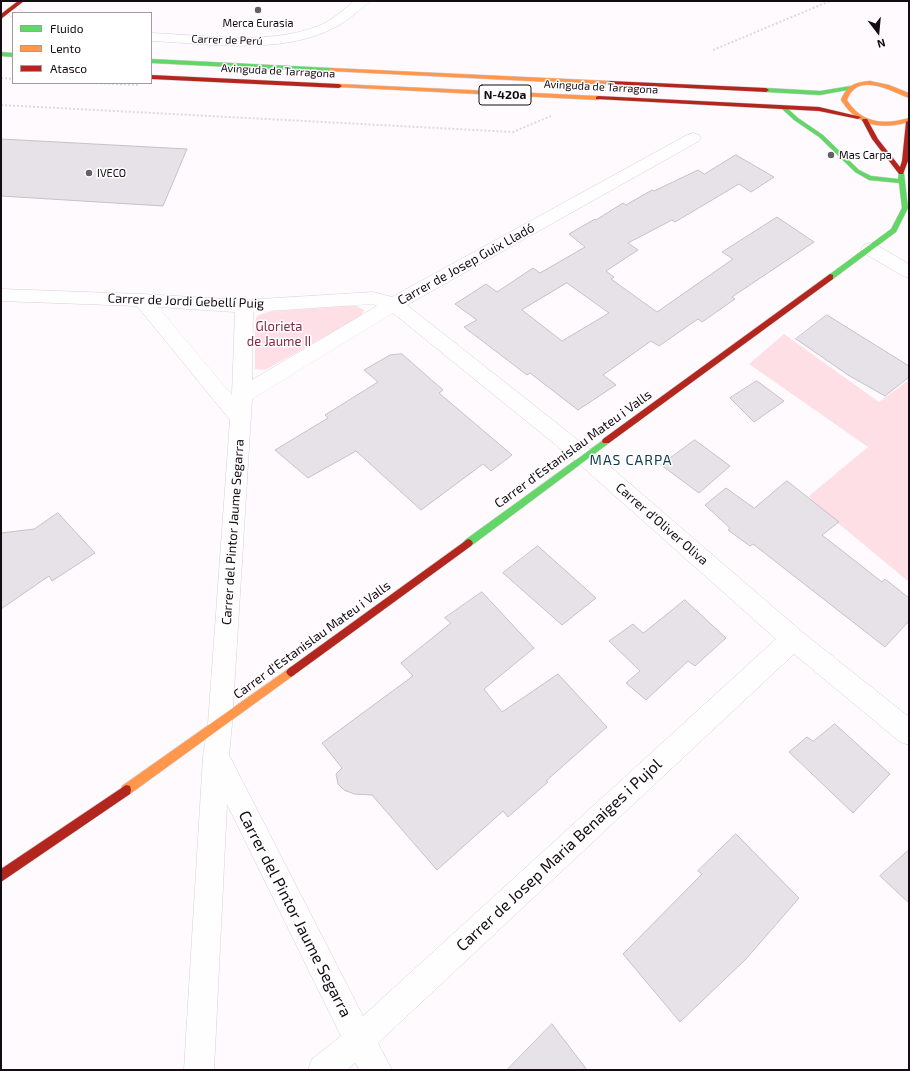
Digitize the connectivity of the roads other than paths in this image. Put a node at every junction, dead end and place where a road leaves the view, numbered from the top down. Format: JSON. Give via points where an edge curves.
{"nodes":[{"id":1,"x":21,"y":1,"type":"edge"},
{"id":2,"x":363,"y":1,"type":"edge"},
{"id":3,"x":13,"y":10,"type":"edge"},
{"id":4,"x":1,"y":17,"type":"edge"},
{"id":5,"x":152,"y":37,"type":"edge"},
{"id":6,"x":1,"y":54,"type":"edge"},
{"id":7,"x":12,"y":55,"type":"edge"},
{"id":8,"x":152,"y":61,"type":"edge"},
{"id":9,"x":152,"y":77,"type":"edge"},
{"id":10,"x":851,"y":88,"type":"junction"},
{"id":11,"x":907,"y":93,"type":"edge"},
{"id":12,"x":783,"y":107,"type":"junction"},
{"id":13,"x":862,"y":118,"type":"junction"},
{"id":14,"x":909,"y":121,"type":"edge"},
{"id":15,"x":693,"y":138,"type":"dead end"},
{"id":16,"x":901,"y":177,"type":"junction"},
{"id":17,"x":870,"y":249,"type":"junction"},
{"id":18,"x":909,"y":272,"type":"edge"},
{"id":19,"x":1,"y":295,"type":"edge"},
{"id":20,"x":142,"y":300,"type":"junction"},
{"id":21,"x":394,"y":304,"type":"junction"},
{"id":22,"x":244,"y":306,"type":"junction"},
{"id":23,"x":242,"y":395,"type":"junction"},
{"id":24,"x":240,"y":419,"type":"junction"},
{"id":25,"x":585,"y":456,"type":"junction"},
{"id":26,"x":793,"y":639,"type":"junction"},
{"id":27,"x":220,"y":724,"type":"junction"},
{"id":28,"x":909,"y":733,"type":"edge"},
{"id":29,"x":216,"y":757,"type":"junction"},
{"id":30,"x":1,"y":876,"type":"edge"},
{"id":31,"x":359,"y":1040,"type":"junction"},
{"id":32,"x":199,"y":1070,"type":"edge"},
{"id":33,"x":323,"y":1070,"type":"edge"},
{"id":34,"x":377,"y":1070,"type":"edge"}],
"edges":[{"from":1,"to":3,"type":"main road"},
{"from":2,"to":5,"type":"street","name":"Carrer de Perú","via":[[330,26],[303,36],[267,42]]},
{"from":3,"to":4,"type":"main road"},
{"from":6,"to":7,"type":"main road"},
{"from":8,"to":10,"type":"main road","name":"Avinguda de Tarragona","number":"N-420a","via":[[820,93]]},
{"from":9,"to":12,"type":"main road","name":"Avinguda de Tarragona","number":"N-420a"},
{"from":10,"to":11,"type":"main road","number":"N-420a","via":[[875,84],[886,85]]},
{"from":10,"to":13,"type":"main road","via":[[844,97],[845,104]]},
{"from":12,"to":13,"type":"main road","name":"Avinguda de Tarragona","number":"N-420a"},
{"from":12,"to":16,"type":"main road","via":[[869,178]]},
{"from":13,"to":14,"type":"main road","number":"N-420a","via":[[890,124]]},
{"from":13,"to":16,"type":"main road"},
{"from":14,"to":16,"type":"main road","via":[[905,164]]},
{"from":15,"to":21,"type":"street","name":"Carrer de Josep Guix Lladó"},
{"from":16,"to":17,"type":"main road","name":"Carrer d'Estanislau Mateu i Valls","via":[[905,208],[894,230]]},
{"from":17,"to":18,"type":"street"},
{"from":17,"to":25,"type":"main road","name":"Carrer d'Estanislau Mateu i Valls"},
{"from":19,"to":20,"type":"street","name":"Carrer de Jordi Gebellí Puig"},
{"from":20,"to":22,"type":"street","name":"Carrer de Jordi Gebellí Puig"},
{"from":20,"to":24,"type":"street"},
{"from":21,"to":22,"type":"street","name":"Carrer de Jordi Gebellí Puig","via":[[373,298]]},
{"from":21,"to":23,"type":"street","name":"Carrer de Josep Guix Lladó"},
{"from":21,"to":25,"type":"street","name":"Carrer d'Oliver Oliva"},
{"from":22,"to":23,"type":"street","name":"Carrer del Pintor Jaume Segarra"},
{"from":23,"to":24,"type":"street","name":"Carrer del Pintor Jaume Segarra"},
{"from":24,"to":27,"type":"street","name":"Carrer del Pintor Jaume Segarra"},
{"from":25,"to":26,"type":"street","name":"Carrer d'Oliver Oliva"},
{"from":25,"to":27,"type":"main road","name":"Carrer d'Estanislau Mateu i Valls"},
{"from":26,"to":28,"type":"street","name":"Carrer d'Oliver Oliva"},
{"from":26,"to":31,"type":"street","name":"Carrer de Josep Maria Benaiges i Pujol"},
{"from":27,"to":29,"type":"street","name":"Carrer del Pintor Jaume Segarra"},
{"from":27,"to":30,"type":"main road","name":"Carrer d'Estanislau Mateu i Valls"},
{"from":29,"to":31,"type":"street","name":"Carrer del Pintor Jaume Segarra"},
{"from":29,"to":32,"type":"street","name":"Carrer del Pintor Jaume Segarra"},
{"from":31,"to":33,"type":"street","name":"Carrer de Josep Maria Benaiges i Pujol"},
{"from":31,"to":34,"type":"street","name":"Carrer del Pintor Jaume Segarra"}]}
